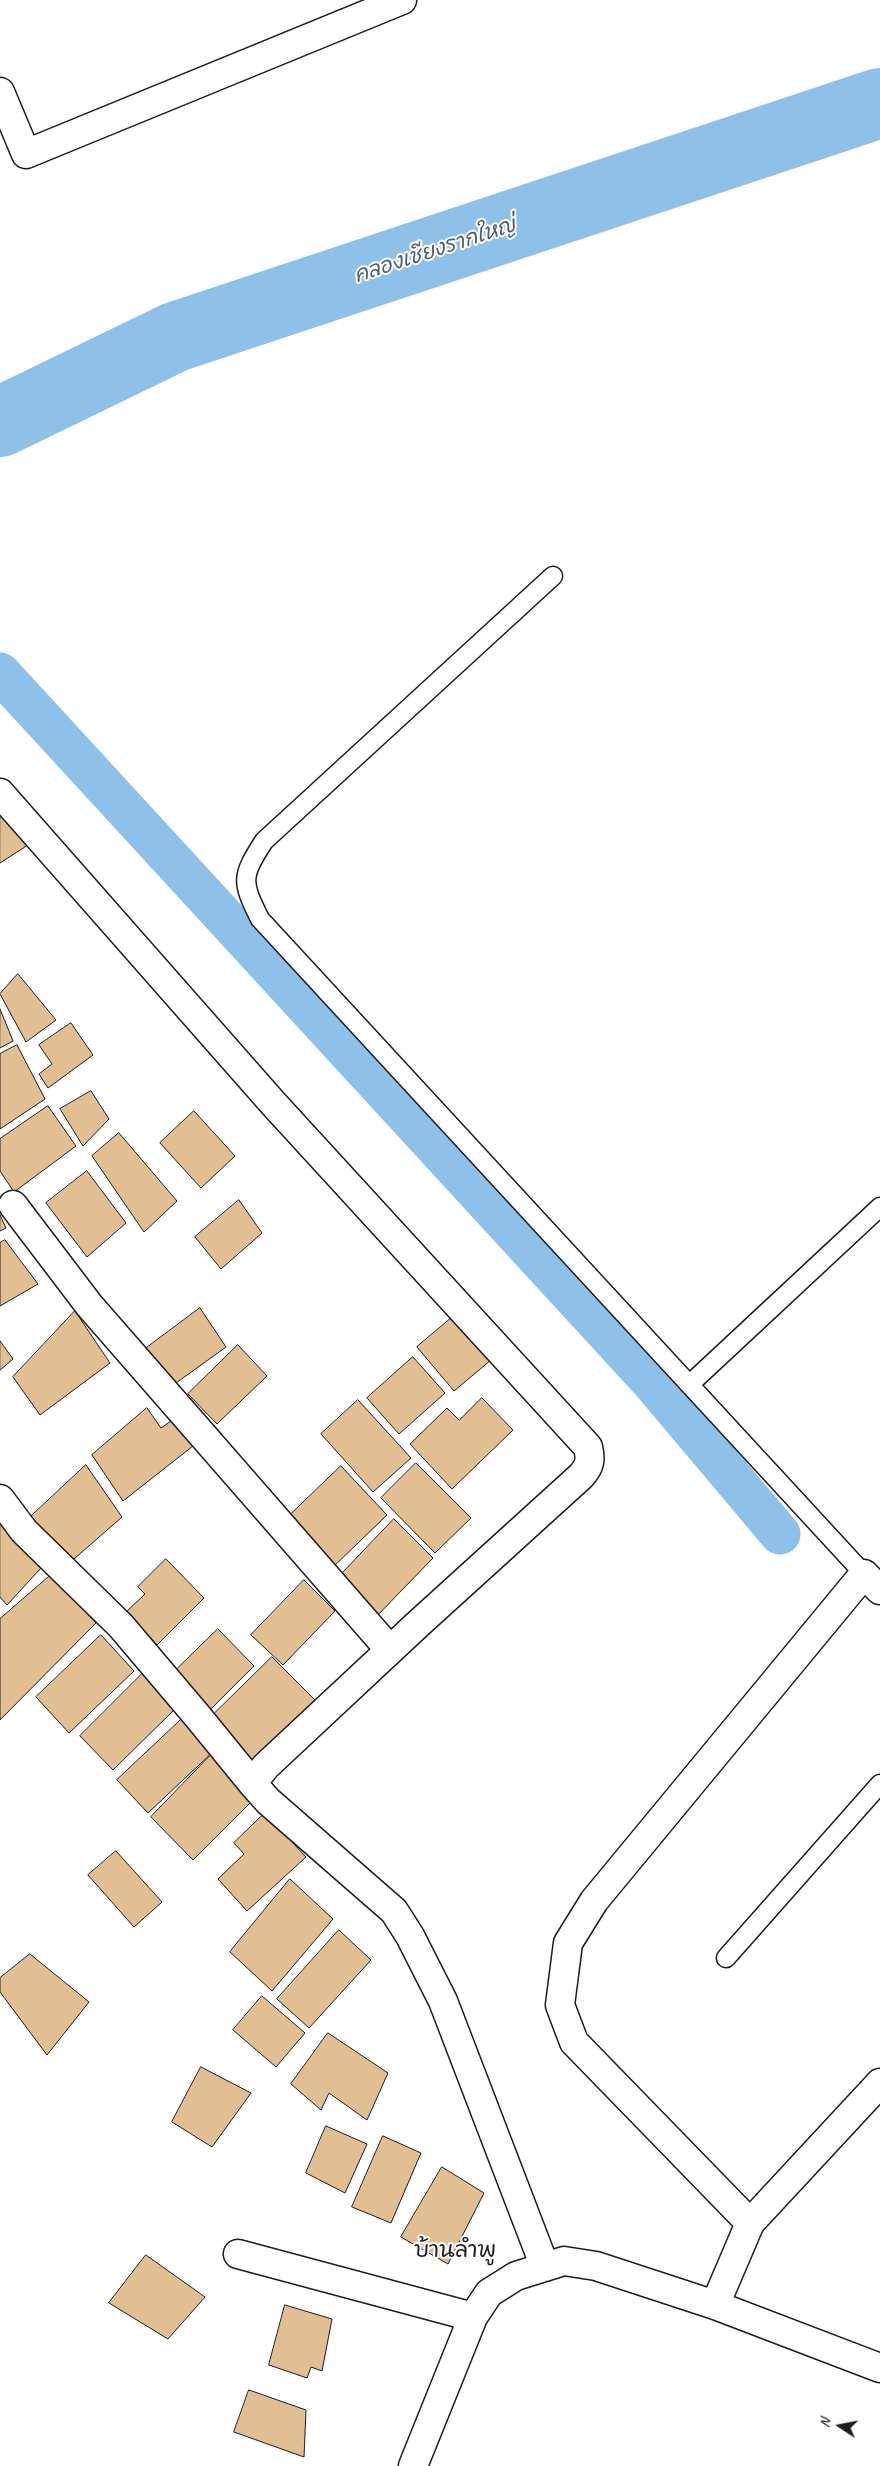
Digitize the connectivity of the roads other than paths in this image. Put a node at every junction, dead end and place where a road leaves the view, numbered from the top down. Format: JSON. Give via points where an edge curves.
{"nodes":[{"id":1,"x":402,"y":0,"type":"edge"},
{"id":2,"x":0,"y":92,"type":"edge"},
{"id":3,"x":553,"y":576,"type":"dead end"},
{"id":4,"x":0,"y":793,"type":"edge"},
{"id":5,"x":13,"y":1205,"type":"dead end"},
{"id":6,"x":880,"y":1207,"type":"edge"},
{"id":7,"x":690,"y":1384,"type":"junction"},
{"id":8,"x":0,"y":1499,"type":"edge"},
{"id":9,"x":872,"y":1582,"type":"edge"},
{"id":10,"x":390,"y":1650,"type":"junction"},
{"id":11,"x":252,"y":1784,"type":"junction"},
{"id":12,"x":880,"y":1784,"type":"edge"},
{"id":13,"x":726,"y":1958,"type":"dead end"},
{"id":14,"x":880,"y":2082,"type":"edge"},
{"id":15,"x":750,"y":2223,"type":"junction"},
{"id":16,"x":238,"y":2254,"type":"dead end"},
{"id":17,"x":545,"y":2267,"type":"junction"},
{"id":18,"x":715,"y":2305,"type":"junction"},
{"id":19,"x":474,"y":2317,"type":"junction"},
{"id":20,"x":880,"y":2368,"type":"edge"},
{"id":21,"x":413,"y":2466,"type":"edge"}],
"edges":[{"from":1,"to":2,"type":"street","via":[[26,154]]},
{"from":3,"to":7,"type":"lane","via":[[264,841],[248,865],[246,890],[260,919]]},
{"from":4,"to":10,"type":"street","via":[[278,1110],[588,1447],[589,1466],[581,1476]]},
{"from":5,"to":10,"type":"street","via":[[89,1305]]},
{"from":6,"to":7,"type":"lane"},
{"from":7,"to":9,"type":"lane"},
{"from":8,"to":11,"type":"street","via":[[24,1531],[122,1626]]},
{"from":9,"to":15,"type":"street","via":[[594,1901],[568,1943],[560,2005],[574,2042]]},
{"from":10,"to":11,"type":"street","via":[[266,1766]]},
{"from":11,"to":17,"type":"street","via":[[268,1802],[394,1911],[410,1936],[443,2001]]},
{"from":12,"to":13,"type":"lane"},
{"from":14,"to":15,"type":"street"},
{"from":15,"to":18,"type":"street"},
{"from":16,"to":19,"type":"street"},
{"from":17,"to":18,"type":"street","via":[[564,2261],[596,2266]]},
{"from":17,"to":19,"type":"street","via":[[516,2276],[488,2293]]},
{"from":18,"to":20,"type":"street"},
{"from":19,"to":21,"type":"street"}]}
